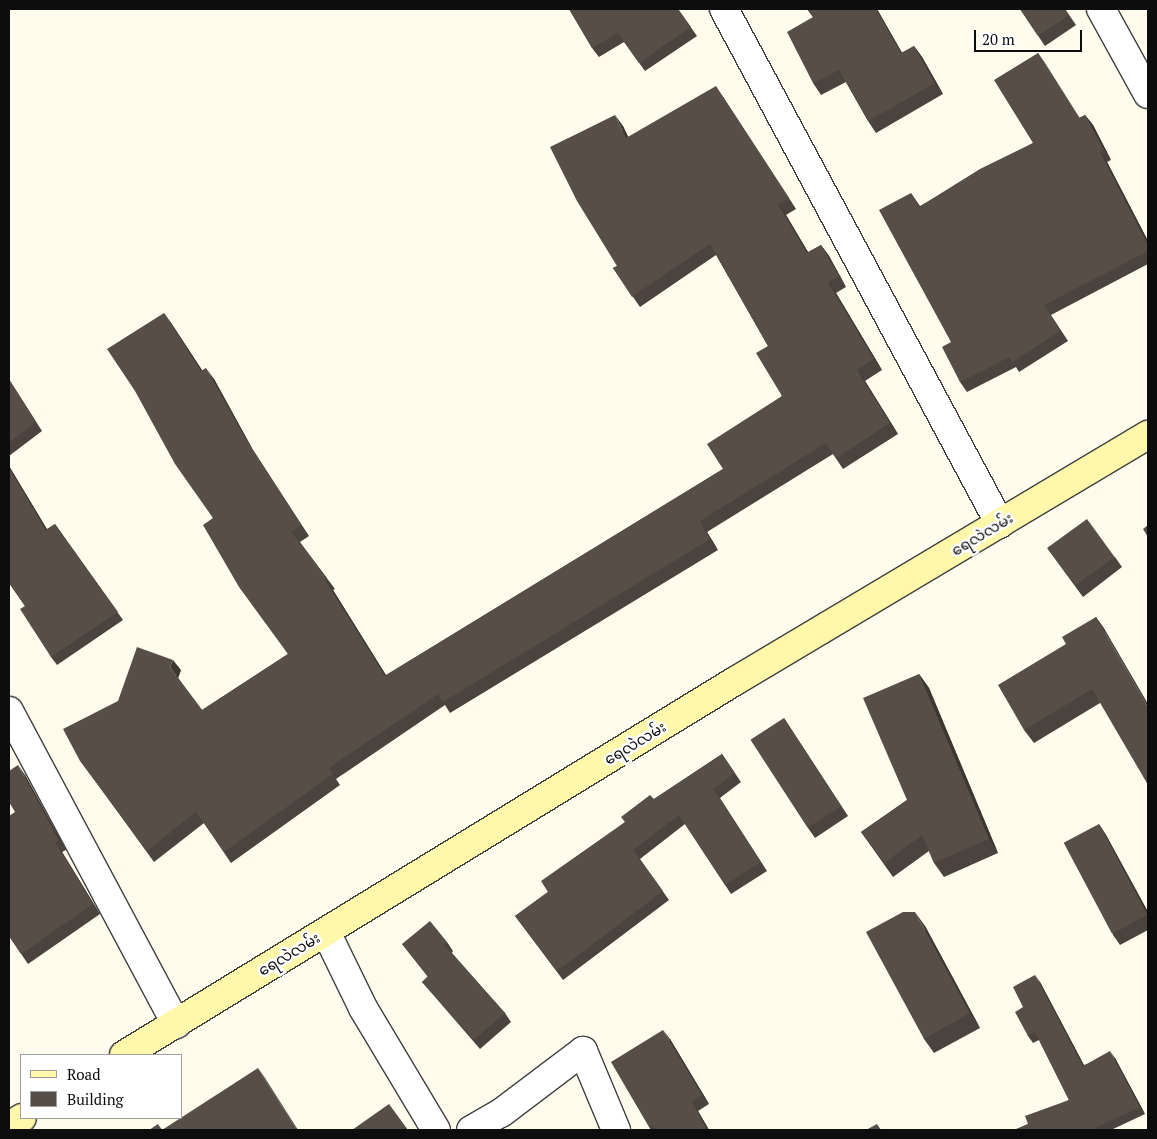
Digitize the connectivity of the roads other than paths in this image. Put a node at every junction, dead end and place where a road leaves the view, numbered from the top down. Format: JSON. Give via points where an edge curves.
{"nodes":[{"id":1,"x":724,"y":9,"type":"edge"},
{"id":2,"x":1101,"y":9,"type":"edge"},
{"id":3,"x":1148,"y":94,"type":"edge"},
{"id":4,"x":1148,"y":435,"type":"edge"},
{"id":5,"x":1000,"y":524,"type":"junction"},
{"id":6,"x":9,"y":711,"type":"edge"},
{"id":7,"x":326,"y":932,"type":"junction"},
{"id":8,"x":176,"y":1024,"type":"junction"},
{"id":9,"x":126,"y":1054,"type":"edge"},
{"id":10,"x":20,"y":1119,"type":"edge"},
{"id":11,"x":9,"y":1126,"type":"edge"},
{"id":12,"x":436,"y":1130,"type":"edge"},
{"id":13,"x":471,"y":1130,"type":"edge"},
{"id":14,"x":616,"y":1130,"type":"edge"}],
"edges":[{"from":1,"to":5,"type":"street"},
{"from":2,"to":3,"type":"street"},
{"from":4,"to":5,"type":"main road","name":"ရေလဲလမ်း"},
{"from":5,"to":7,"type":"main road","name":"ရေလဲလမ်း"},
{"from":6,"to":8,"type":"street"},
{"from":7,"to":8,"type":"main road","name":"ရေလဲလမ်း"},
{"from":7,"to":12,"type":"street","via":[[363,1008]]},
{"from":8,"to":9,"type":"main road","name":"ရေလဲလမ်း"},
{"from":10,"to":11,"type":"main road"},
{"from":13,"to":14,"type":"street","via":[[501,1113],[583,1051]]}]}
